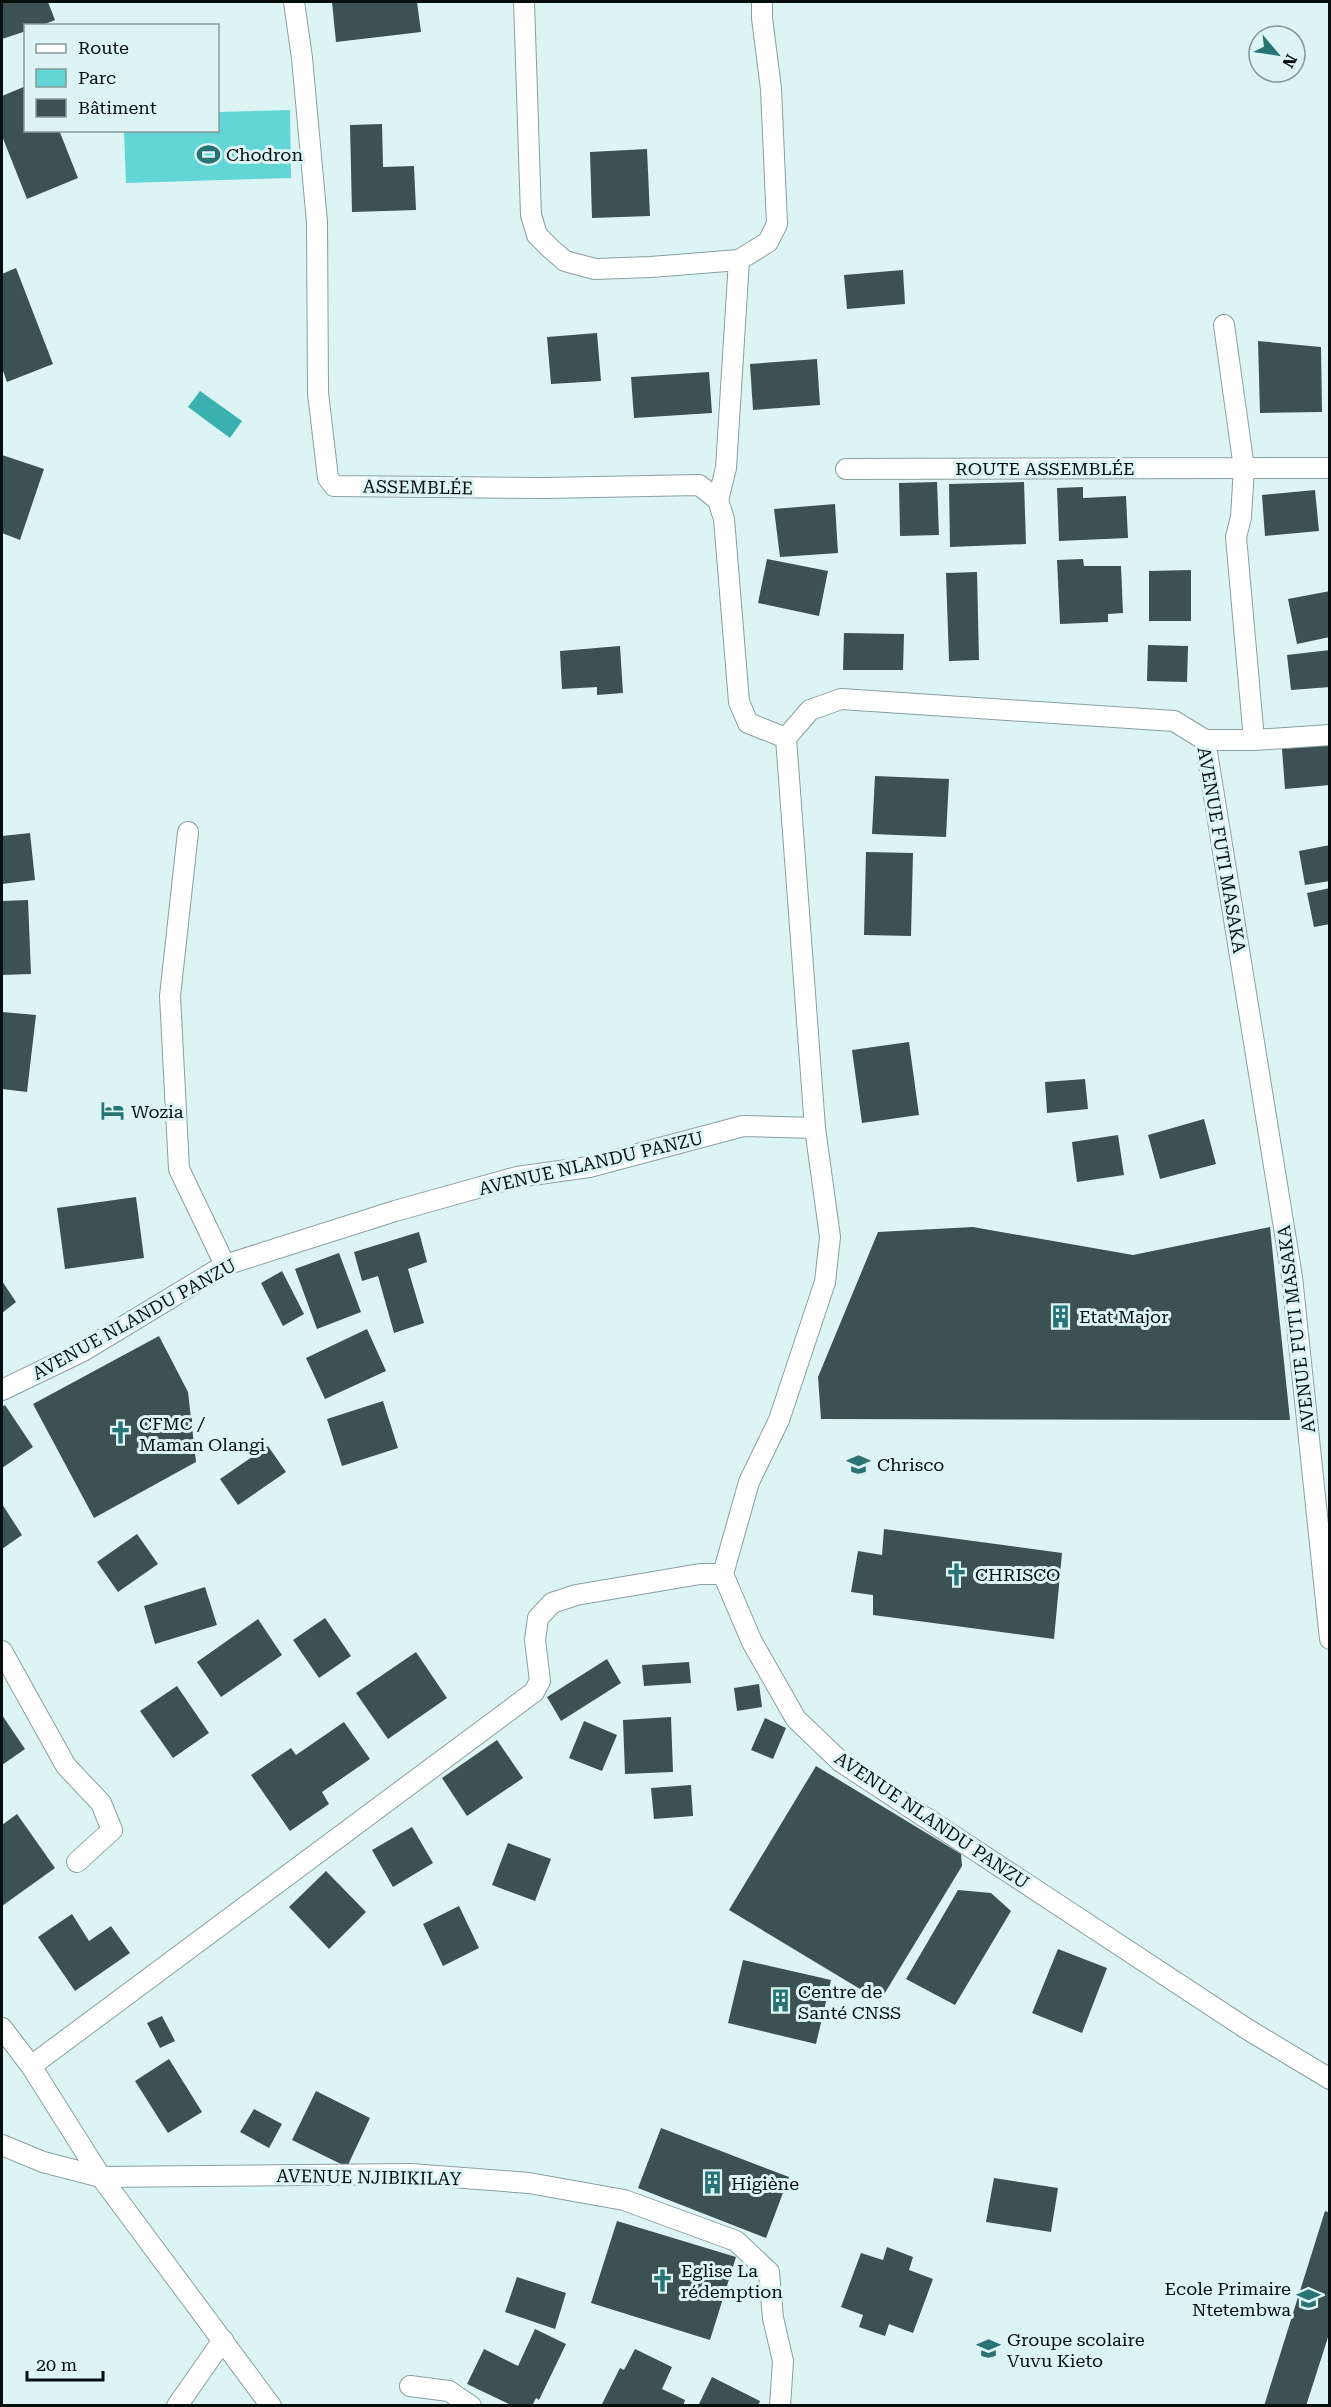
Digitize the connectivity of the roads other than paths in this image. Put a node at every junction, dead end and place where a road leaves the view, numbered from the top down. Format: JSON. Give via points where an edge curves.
{"nodes":[{"id":1,"x":294,"y":2,"type":"edge"},
{"id":2,"x":524,"y":2,"type":"edge"},
{"id":3,"x":762,"y":2,"type":"edge"},
{"id":4,"x":739,"y":260,"type":"junction"},
{"id":5,"x":1224,"y":325,"type":"dead end"},
{"id":6,"x":1244,"y":468,"type":"junction"},
{"id":7,"x":1329,"y":468,"type":"edge"},
{"id":8,"x":846,"y":469,"type":"dead end"},
{"id":9,"x":718,"y":500,"type":"junction"},
{"id":10,"x":1329,"y":735,"type":"edge"},
{"id":11,"x":786,"y":738,"type":"junction"},
{"id":12,"x":1205,"y":740,"type":"junction"},
{"id":13,"x":1254,"y":740,"type":"junction"},
{"id":14,"x":189,"y":832,"type":"dead end"},
{"id":15,"x":815,"y":1128,"type":"junction"},
{"id":16,"x":225,"y":1265,"type":"junction"},
{"id":17,"x":2,"y":1390,"type":"edge"},
{"id":18,"x":723,"y":1574,"type":"junction"},
{"id":19,"x":1329,"y":1639,"type":"edge"},
{"id":20,"x":2,"y":1650,"type":"edge"},
{"id":21,"x":77,"y":1863,"type":"dead end"},
{"id":22,"x":2,"y":2028,"type":"edge"},
{"id":23,"x":31,"y":2066,"type":"junction"},
{"id":24,"x":1329,"y":2079,"type":"edge"},
{"id":25,"x":2,"y":2145,"type":"edge"},
{"id":26,"x":100,"y":2177,"type":"junction"},
{"id":27,"x":223,"y":2340,"type":"junction"},
{"id":28,"x":410,"y":2386,"type":"dead end"},
{"id":29,"x":177,"y":2406,"type":"edge"},
{"id":30,"x":271,"y":2406,"type":"edge"},
{"id":31,"x":471,"y":2406,"type":"edge"},
{"id":32,"x":780,"y":2406,"type":"edge"}],
"edges":[{"from":1,"to":9,"type":"street","name":"ASSEMBLÉE","via":[[317,222],[318,393],[328,478],[334,486],[699,485]]},
{"from":2,"to":4,"type":"street","via":[[531,215],[537,235],[565,261],[595,269]]},
{"from":3,"to":4,"type":"street","via":[[771,89],[777,224],[768,242]]},
{"from":4,"to":9,"type":"street","via":[[727,459]]},
{"from":5,"to":6,"type":"street"},
{"from":6,"to":7,"type":"street","name":"ROUTE ASSEMBLÉE"},
{"from":6,"to":8,"type":"street","name":"ROUTE ASSEMBLÉE"},
{"from":6,"to":13,"type":"street","via":[[1236,537]]},
{"from":9,"to":11,"type":"street","via":[[724,519],[739,702],[748,723]]},
{"from":10,"to":13,"type":"street"},
{"from":11,"to":12,"type":"street","name":"AVENUE FUTI MASAKA","via":[[810,710],[841,699],[1174,721]]},
{"from":11,"to":15,"type":"street"},
{"from":12,"to":13,"type":"street"},
{"from":12,"to":19,"type":"street","name":"AVENUE FUTI MASAKA","via":[[1292,1277]]},
{"from":14,"to":16,"type":"street","via":[[170,996],[179,1169]]},
{"from":15,"to":16,"type":"street","name":"AVENUE NLANDU PANZU","via":[[743,1126],[589,1167],[517,1177]]},
{"from":15,"to":18,"type":"street","via":[[830,1237],[825,1282],[779,1420],[749,1482]]},
{"from":16,"to":17,"type":"street","name":"AVENUE NLANDU PANZU","via":[[83,1351]]},
{"from":18,"to":23,"type":"street","via":[[700,1574],[576,1595],[552,1603],[538,1618],[535,1640],[540,1681],[534,1692]]},
{"from":18,"to":24,"type":"street","name":"AVENUE NLANDU PANZU","via":[[752,1642],[796,1719],[841,1762]]},
{"from":20,"to":21,"type":"street","via":[[66,1766],[101,1803],[112,1830]]},
{"from":22,"to":23,"type":"street"},
{"from":23,"to":26,"type":"street"},
{"from":25,"to":26,"type":"street","name":"AVENUE NJIBIKILAY","via":[[43,2162]]},
{"from":26,"to":27,"type":"street"},
{"from":26,"to":32,"type":"street","name":"AVENUE NJIBIKILAY","via":[[411,2174],[529,2183],[624,2200],[736,2241],[769,2272],[773,2318],[783,2361]]},
{"from":27,"to":29,"type":"street"},
{"from":27,"to":30,"type":"street"},
{"from":28,"to":31,"type":"street","via":[[450,2391]]}]}
